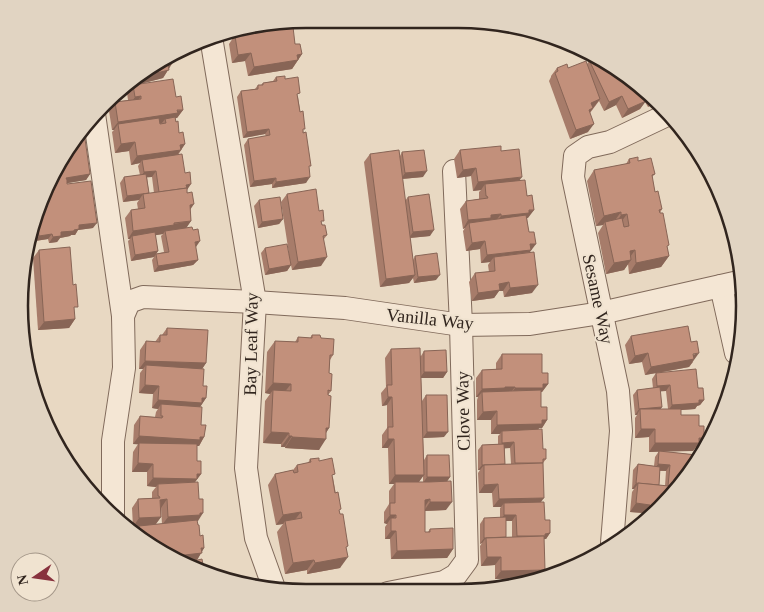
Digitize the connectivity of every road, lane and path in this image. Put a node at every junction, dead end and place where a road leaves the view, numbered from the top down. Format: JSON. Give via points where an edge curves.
{"nodes":[{"id":1,"x":212,"y":44,"type":"edge"},
{"id":2,"x":663,"y":117,"type":"edge"},
{"id":3,"x":95,"y":124,"type":"edge"},
{"id":4,"x":454,"y":171,"type":"dead end"},
{"id":5,"x":735,"y":283,"type":"edge"},
{"id":6,"x":721,"y":286,"type":"junction"},
{"id":7,"x":255,"y":302,"type":"junction"},
{"id":8,"x":602,"y":314,"type":"junction"},
{"id":9,"x":123,"y":316,"type":"junction"},
{"id":10,"x":461,"y":325,"type":"junction"},
{"id":11,"x":734,"y":343,"type":"edge"},
{"id":12,"x":114,"y":508,"type":"edge"},
{"id":13,"x":612,"y":538,"type":"edge"},
{"id":14,"x":273,"y":582,"type":"edge"},
{"id":15,"x":434,"y":584,"type":"edge"}],
"edges":[{"from":1,"to":7,"type":"street","name":"Bay Leaf Way"},
{"from":2,"to":8,"type":"street","name":"Sesame Way","via":[[610,142],[588,147],[575,156],[573,177]]},
{"from":3,"to":9,"type":"street"},
{"from":4,"to":10,"type":"street","name":"Clove Way"},
{"from":5,"to":6,"type":"street","name":"Vanilla Way"},
{"from":6,"to":8,"type":"street","name":"Vanilla Way"},
{"from":6,"to":11,"type":"street"},
{"from":7,"to":9,"type":"street","name":"Vanilla Way","via":[[142,297],[129,302]]},
{"from":7,"to":10,"type":"street","name":"Vanilla Way","via":[[345,308]]},
{"from":7,"to":14,"type":"street","name":"Bay Leaf Way","via":[[246,468],[256,538]]},
{"from":8,"to":10,"type":"street","name":"Vanilla Way","via":[[530,324]]},
{"from":8,"to":13,"type":"street","name":"Sesame Way","via":[[618,391],[621,431]]},
{"from":9,"to":12,"type":"street","via":[[124,368],[113,441]]},
{"from":10,"to":15,"type":"street","name":"Clove Way","via":[[467,560],[456,576]]}]}
